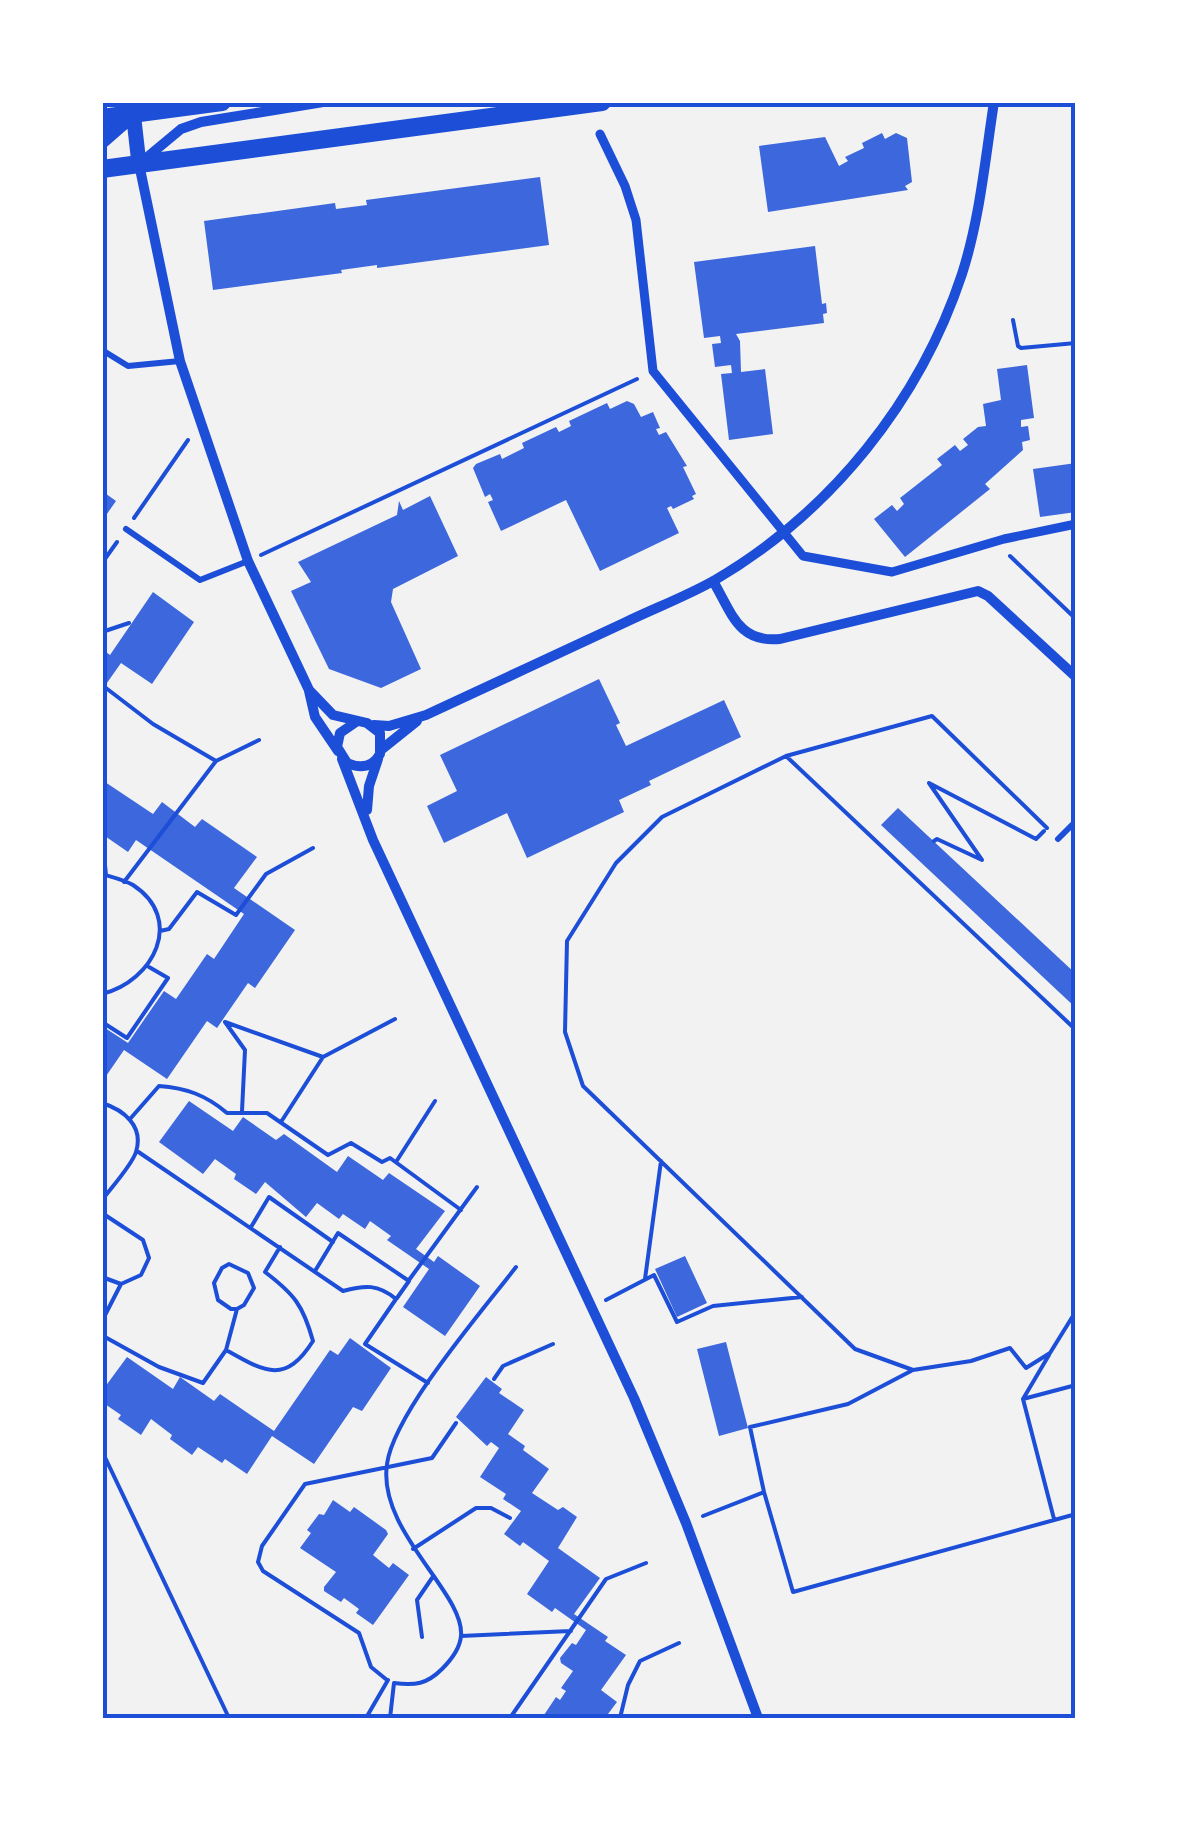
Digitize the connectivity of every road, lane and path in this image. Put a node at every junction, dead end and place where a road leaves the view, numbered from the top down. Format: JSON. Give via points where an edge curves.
{"nodes":[{"id":1,"x":222,"y":102,"type":"edge"},
{"id":2,"x":323,"y":102,"type":"edge"},
{"id":3,"x":602,"y":102,"type":"edge"},
{"id":4,"x":994,"y":102,"type":"edge"},
{"id":5,"x":132,"y":108,"type":"edge"},
{"id":6,"x":102,"y":118,"type":"edge"},
{"id":7,"x":600,"y":134,"type":"dead end"},
{"id":8,"x":102,"y":141,"type":"edge"},
{"id":9,"x":139,"y":164,"type":"junction"},
{"id":10,"x":102,"y":169,"type":"edge"},
{"id":11,"x":1013,"y":320,"type":"dead end"},
{"id":12,"x":1076,"y":343,"type":"edge"},
{"id":13,"x":102,"y":350,"type":"edge"},
{"id":14,"x":180,"y":361,"type":"junction"},
{"id":15,"x":654,"y":371,"type":"junction"},
{"id":16,"x":200,"y":424,"type":"junction"},
{"id":17,"x":1076,"y":524,"type":"edge"},
{"id":18,"x":126,"y":529,"type":"junction"},
{"id":19,"x":782,"y":533,"type":"junction"},
{"id":20,"x":1004,"y":538,"type":"junction"},
{"id":21,"x":248,"y":561,"type":"junction"},
{"id":22,"x":102,"y":563,"type":"edge"},
{"id":23,"x":713,"y":581,"type":"junction"},
{"id":24,"x":1076,"y":618,"type":"edge"},
{"id":25,"x":129,"y":623,"type":"dead end"},
{"id":26,"x":102,"y":632,"type":"edge"},
{"id":27,"x":1076,"y":677,"type":"edge"},
{"id":28,"x":102,"y":685,"type":"edge"},
{"id":29,"x":309,"y":690,"type":"junction"},
{"id":30,"x":426,"y":715,"type":"junction"},
{"id":31,"x":356,"y":722,"type":"junction"},
{"id":32,"x":372,"y":725,"type":"junction"},
{"id":33,"x":259,"y":740,"type":"dead end"},
{"id":34,"x":380,"y":754,"type":"junction"},
{"id":35,"x":341,"y":756,"type":"junction"},
{"id":36,"x":786,"y":756,"type":"junction"},
{"id":37,"x":216,"y":761,"type":"junction"},
{"id":38,"x":1076,"y":821,"type":"edge"},
{"id":39,"x":1047,"y":828,"type":"junction"},
{"id":40,"x":370,"y":831,"type":"junction"},
{"id":41,"x":1058,"y":839,"type":"joint"},
{"id":42,"x":934,"y":842,"type":"dead end"},
{"id":43,"x":103,"y":846,"type":"edge"},
{"id":44,"x":313,"y":848,"type":"dead end"},
{"id":45,"x":104,"y":874,"type":"edge"},
{"id":46,"x":124,"y":882,"type":"junction"},
{"id":47,"x":160,"y":931,"type":"junction"},
{"id":48,"x":149,"y":967,"type":"junction"},
{"id":49,"x":102,"y":994,"type":"edge"},
{"id":50,"x":395,"y":1019,"type":"dead end"},
{"id":51,"x":102,"y":1022,"type":"edge"},
{"id":52,"x":1076,"y":1030,"type":"edge"},
{"id":53,"x":324,"y":1057,"type":"junction"},
{"id":54,"x":435,"y":1101,"type":"dead end"},
{"id":55,"x":102,"y":1103,"type":"edge"},
{"id":56,"x":242,"y":1114,"type":"junction"},
{"id":57,"x":130,"y":1119,"type":"junction"},
{"id":58,"x":281,"y":1122,"type":"junction"},
{"id":59,"x":137,"y":1151,"type":"junction"},
{"id":60,"x":661,"y":1161,"type":"junction"},
{"id":61,"x":396,"y":1162,"type":"junction"},
{"id":62,"x":477,"y":1187,"type":"dead end"},
{"id":63,"x":102,"y":1200,"type":"edge"},
{"id":64,"x":461,"y":1210,"type":"junction"},
{"id":65,"x":102,"y":1213,"type":"edge"},
{"id":66,"x":251,"y":1228,"type":"junction"},
{"id":67,"x":333,"y":1242,"type":"junction"},
{"id":68,"x":280,"y":1247,"type":"junction"},
{"id":69,"x":516,"y":1267,"type":"dead end"},
{"id":70,"x":315,"y":1271,"type":"junction"},
{"id":71,"x":265,"y":1272,"type":"junction"},
{"id":72,"x":102,"y":1277,"type":"edge"},
{"id":73,"x":645,"y":1280,"type":"junction"},
{"id":74,"x":409,"y":1281,"type":"junction"},
{"id":75,"x":252,"y":1282,"type":"junction"},
{"id":76,"x":122,"y":1284,"type":"junction"},
{"id":77,"x":802,"y":1297,"type":"junction"},
{"id":78,"x":396,"y":1299,"type":"junction"},
{"id":79,"x":593,"y":1306,"type":"junction"},
{"id":80,"x":237,"y":1308,"type":"junction"},
{"id":81,"x":1076,"y":1311,"type":"edge"},
{"id":82,"x":102,"y":1320,"type":"edge"},
{"id":83,"x":102,"y":1328,"type":"edge"},
{"id":84,"x":552,"y":1344,"type":"dead end"},
{"id":85,"x":226,"y":1350,"type":"junction"},
{"id":86,"x":1050,"y":1353,"type":"junction"},
{"id":87,"x":912,"y":1370,"type":"junction"},
{"id":88,"x":494,"y":1380,"type":"dead end"},
{"id":89,"x":429,"y":1383,"type":"junction"},
{"id":90,"x":1076,"y":1385,"type":"edge"},
{"id":91,"x":1023,"y":1399,"type":"junction"},
{"id":92,"x":456,"y":1423,"type":"dead end"},
{"id":93,"x":102,"y":1451,"type":"edge"},
{"id":94,"x":386,"y":1465,"type":"junction"},
{"id":95,"x":764,"y":1492,"type":"junction"},
{"id":96,"x":1076,"y":1514,"type":"edge"},
{"id":97,"x":510,"y":1518,"type":"dead end"},
{"id":98,"x":1054,"y":1520,"type":"junction"},
{"id":99,"x":686,"y":1523,"type":"junction"},
{"id":100,"x":414,"y":1548,"type":"junction"},
{"id":101,"x":646,"y":1563,"type":"dead end"},
{"id":102,"x":432,"y":1578,"type":"junction"},
{"id":103,"x":571,"y":1631,"type":"junction"},
{"id":104,"x":461,"y":1636,"type":"junction"},
{"id":105,"x":422,"y":1637,"type":"dead end"},
{"id":106,"x":679,"y":1644,"type":"dead end"},
{"id":107,"x":387,"y":1680,"type":"junction"},
{"id":108,"x":394,"y":1683,"type":"junction"},
{"id":109,"x":230,"y":1718,"type":"edge"},
{"id":110,"x":366,"y":1718,"type":"edge"},
{"id":111,"x":390,"y":1718,"type":"edge"},
{"id":112,"x":510,"y":1718,"type":"edge"},
{"id":113,"x":620,"y":1718,"type":"edge"},
{"id":114,"x":758,"y":1718,"type":"edge"}],
"edges":[{"from":1,"to":5,"type":"main road"},
{"from":2,"to":9,"type":"street","via":[[181,128]]},
{"from":3,"to":9,"type":"main road"},
{"from":4,"to":19,"type":"street","via":[[968,252],[926,361],[872,442]]},
{"from":5,"to":6,"type":"main road"},
{"from":5,"to":8,"type":"street"},
{"from":5,"to":9,"type":"street"},
{"from":7,"to":15,"type":"street","via":[[634,211]]},
{"from":9,"to":10,"type":"main road"},
{"from":9,"to":14,"type":"street"},
{"from":11,"to":12,"type":"path","via":[[1022,348]]},
{"from":13,"to":14,"type":"lane","via":[[140,368]]},
{"from":14,"to":16,"type":"street"},
{"from":15,"to":19,"type":"street"},
{"from":15,"to":21,"type":"path"},
{"from":16,"to":18,"type":"path"},
{"from":16,"to":21,"type":"street"},
{"from":17,"to":20,"type":"street"},
{"from":18,"to":21,"type":"lane","via":[[200,580]]},
{"from":18,"to":22,"type":"path"},
{"from":19,"to":20,"type":"street","via":[[806,558],[884,572]]},
{"from":19,"to":23,"type":"street"},
{"from":20,"to":24,"type":"path","via":[[1008,554]]},
{"from":21,"to":29,"type":"street"},
{"from":23,"to":27,"type":"street","via":[[745,632],[759,640],[978,591]]},
{"from":23,"to":30,"type":"street"},
{"from":25,"to":26,"type":"path"},
{"from":28,"to":37,"type":"path"},
{"from":29,"to":31,"type":"street","via":[[333,714]]},
{"from":29,"to":35,"type":"street","via":[[315,717]]},
{"from":30,"to":32,"type":"street"},
{"from":30,"to":34,"type":"street"},
{"from":31,"to":32,"type":"street"},
{"from":31,"to":35,"type":"street","via":[[340,733]]},
{"from":32,"to":34,"type":"street","via":[[382,738]]},
{"from":33,"to":37,"type":"path"},
{"from":34,"to":35,"type":"street","via":[[360,767]]},
{"from":34,"to":40,"type":"street","via":[[368,786]]},
{"from":35,"to":40,"type":"street"},
{"from":36,"to":39,"type":"path","via":[[932,716]]},
{"from":36,"to":52,"type":"path"},
{"from":36,"to":60,"type":"path","via":[[662,817],[616,863],[566,941],[565,1032],[583,1086]]},
{"from":37,"to":46,"type":"path"},
{"from":38,"to":41,"type":"lane"},
{"from":39,"to":41,"type":"path"},
{"from":39,"to":42,"type":"path","via":[[1036,839],[929,783],[982,860]]},
{"from":40,"to":79,"type":"street"},
{"from":43,"to":45,"type":"path"},
{"from":44,"to":47,"type":"path","via":[[266,874],[236,914],[197,892],[169,929]]},
{"from":45,"to":46,"type":"path"},
{"from":46,"to":47,"type":"path","via":[[153,907]]},
{"from":47,"to":48,"type":"path"},
{"from":48,"to":49,"type":"path","via":[[130,984]]},
{"from":48,"to":51,"type":"path","via":[[168,978],[127,1038]]},
{"from":50,"to":53,"type":"path"},
{"from":53,"to":56,"type":"path","via":[[225,1022],[244,1050]]},
{"from":53,"to":58,"type":"path"},
{"from":54,"to":61,"type":"path"},
{"from":55,"to":57,"type":"path"},
{"from":56,"to":57,"type":"path","via":[[227,1113],[182,1088],[159,1086]]},
{"from":56,"to":58,"type":"path","via":[[266,1113]]},
{"from":57,"to":59,"type":"path"},
{"from":58,"to":61,"type":"path","via":[[328,1155],[351,1143],[382,1162]]},
{"from":59,"to":63,"type":"path"},
{"from":59,"to":66,"type":"path"},
{"from":60,"to":73,"type":"path"},
{"from":60,"to":77,"type":"path"},
{"from":61,"to":64,"type":"path"},
{"from":62,"to":64,"type":"path"},
{"from":64,"to":74,"type":"path"},
{"from":65,"to":76,"type":"path","via":[[143,1240],[149,1258],[141,1276]]},
{"from":66,"to":67,"type":"path","via":[[270,1197]]},
{"from":66,"to":68,"type":"path"},
{"from":67,"to":70,"type":"path"},
{"from":67,"to":74,"type":"path","via":[[338,1233]]},
{"from":68,"to":70,"type":"path"},
{"from":68,"to":71,"type":"path"},
{"from":69,"to":89,"type":"path"},
{"from":70,"to":78,"type":"path","via":[[342,1291],[383,1288]]},
{"from":71,"to":75,"type":"path"},
{"from":71,"to":85,"type":"path","via":[[293,1294],[313,1340],[301,1360],[283,1370],[264,1372]]},
{"from":72,"to":76,"type":"path"},
{"from":73,"to":77,"type":"path","via":[[654,1275],[677,1322],[714,1306]]},
{"from":73,"to":79,"type":"path"},
{"from":74,"to":78,"type":"path"},
{"from":75,"to":80,"type":"path","via":[[250,1297]]},
{"from":75,"to":80,"type":"path","via":[[229,1264],[217,1275],[218,1300]]},
{"from":76,"to":82,"type":"path"},
{"from":77,"to":87,"type":"path","via":[[856,1348]]},
{"from":78,"to":89,"type":"path","via":[[365,1344]]},
{"from":79,"to":99,"type":"street"},
{"from":80,"to":85,"type":"path"},
{"from":81,"to":86,"type":"path"},
{"from":83,"to":85,"type":"path","via":[[106,1338],[204,1383]]},
{"from":84,"to":88,"type":"path","via":[[503,1366]]},
{"from":86,"to":87,"type":"path","via":[[1026,1368],[1010,1348]]},
{"from":86,"to":91,"type":"path"},
{"from":87,"to":95,"type":"path","via":[[848,1404],[750,1427]]},
{"from":89,"to":94,"type":"path","via":[[394,1437]]},
{"from":90,"to":91,"type":"path"},
{"from":91,"to":98,"type":"path"},
{"from":92,"to":94,"type":"path","via":[[432,1458]]},
{"from":93,"to":109,"type":"path"},
{"from":94,"to":100,"type":"path","via":[[402,1532]]},
{"from":94,"to":107,"type":"path","via":[[305,1484],[258,1562],[359,1633],[371,1667]]},
{"from":95,"to":98,"type":"path","via":[[793,1592]]},
{"from":95,"to":99,"type":"path"},
{"from":96,"to":98,"type":"path"},
{"from":97,"to":100,"type":"path","via":[[476,1508]]},
{"from":99,"to":114,"type":"street"},
{"from":100,"to":102,"type":"path"},
{"from":101,"to":103,"type":"path","via":[[606,1579]]},
{"from":102,"to":104,"type":"path","via":[[455,1610]]},
{"from":102,"to":105,"type":"path","via":[[417,1600]]},
{"from":103,"to":104,"type":"path"},
{"from":103,"to":112,"type":"path"},
{"from":104,"to":108,"type":"path","via":[[452,1659],[429,1681]]},
{"from":106,"to":113,"type":"path","via":[[640,1660]]},
{"from":107,"to":108,"type":"path"},
{"from":107,"to":110,"type":"path"},
{"from":108,"to":111,"type":"path"}]}
